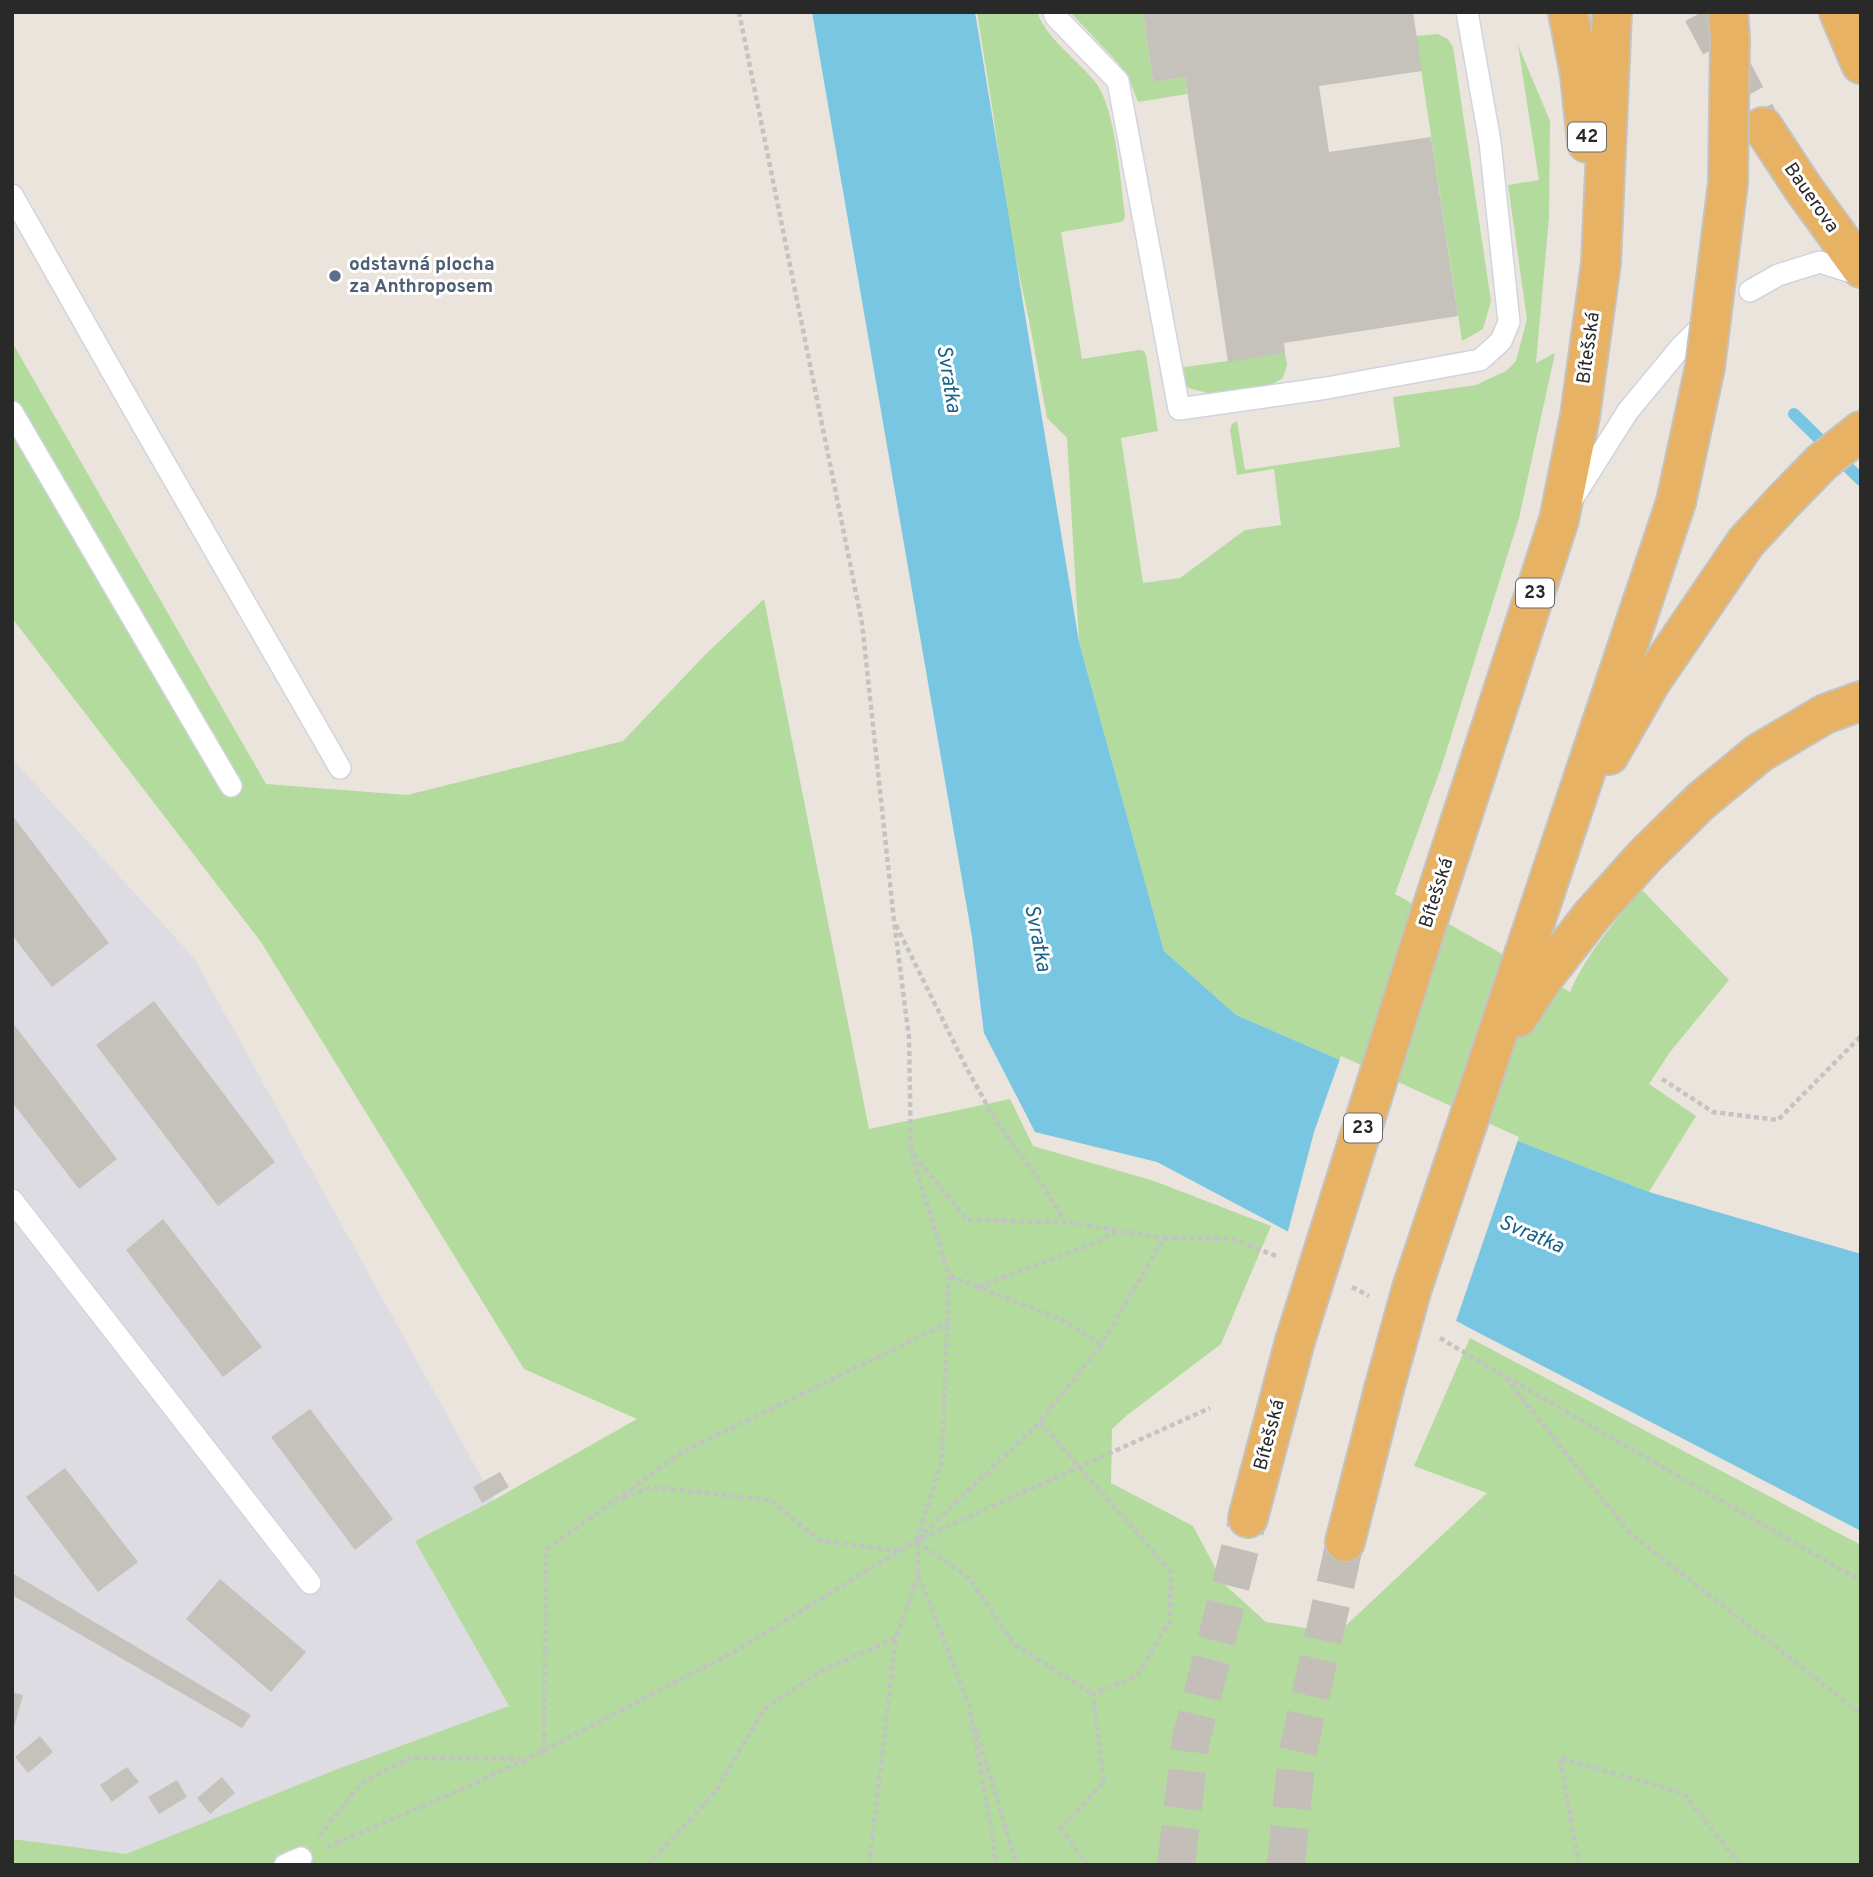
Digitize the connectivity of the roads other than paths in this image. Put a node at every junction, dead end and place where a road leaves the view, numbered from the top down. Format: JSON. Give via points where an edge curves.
{"nodes":[{"id":1,"x":1054,"y":12,"type":"edge"},
{"id":2,"x":1467,"y":12,"type":"edge"},
{"id":3,"x":1568,"y":12,"type":"edge"},
{"id":4,"x":1612,"y":12,"type":"edge"},
{"id":5,"x":1728,"y":12,"type":"edge"},
{"id":6,"x":1839,"y":12,"type":"edge"},
{"id":7,"x":1861,"y":64,"type":"edge"},
{"id":8,"x":1763,"y":127,"type":"tunnel mouth"},
{"id":9,"x":12,"y":195,"type":"edge"},
{"id":10,"x":1601,"y":263,"type":"junction"},
{"id":11,"x":1861,"y":268,"type":"edge"},
{"id":12,"x":1861,"y":275,"type":"edge"},
{"id":13,"x":1750,"y":291,"type":"dead end"},
{"id":14,"x":1696,"y":332,"type":"dead end"},
{"id":15,"x":12,"y":412,"type":"edge"},
{"id":16,"x":1861,"y":431,"type":"edge"},
{"id":17,"x":1559,"y":520,"type":"junction"},
{"id":18,"x":1861,"y":701,"type":"edge"},
{"id":19,"x":340,"y":768,"type":"dead end"},
{"id":20,"x":231,"y":786,"type":"dead end"},
{"id":21,"x":1560,"y":847,"type":"junction"},
{"id":22,"x":1533,"y":971,"type":"junction"},
{"id":23,"x":12,"y":1200,"type":"edge"},
{"id":24,"x":1248,"y":1518,"type":"tunnel mouth"},
{"id":25,"x":1345,"y":1542,"type":"tunnel mouth"},
{"id":26,"x":310,"y":1583,"type":"dead end"}],
"edges":[{"from":1,"to":2,"type":"lane","via":[[1118,81],[1179,410],[1480,360],[1501,341],[1509,322],[1508,308],[1490,142]]},
{"from":3,"to":10,"type":"highway","number":"42","via":[[1580,75]]},
{"from":4,"to":10,"type":"highway","number":"23"},
{"from":5,"to":21,"type":"highway","bridge":true,"via":[[1728,183],[1705,367],[1676,502]]},
{"from":6,"to":7,"type":"highway"},
{"from":8,"to":11,"type":"highway","name":"Bauerova"},
{"from":9,"to":19,"type":"lane"},
{"from":10,"to":17,"type":"highway","name":"Bítešská","number":"23","via":[[1580,416]]},
{"from":12,"to":13,"type":"lane","via":[[1820,262],[1778,275]]},
{"from":14,"to":17,"type":"lane","via":[[1628,411]]},
{"from":15,"to":20,"type":"lane"},
{"from":16,"to":21,"type":"highway","via":[[1822,463],[1746,542],[1650,683]]},
{"from":17,"to":24,"type":"highway","name":"Bítešská","number":"23","bridge":true,"via":[[1296,1341]]},
{"from":18,"to":22,"type":"highway","via":[[1825,714],[1759,753],[1701,801]]},
{"from":21,"to":22,"type":"highway"},
{"from":22,"to":25,"type":"highway","bridge":true,"via":[[1487,1065],[1412,1288]]},
{"from":23,"to":26,"type":"lane"}]}
